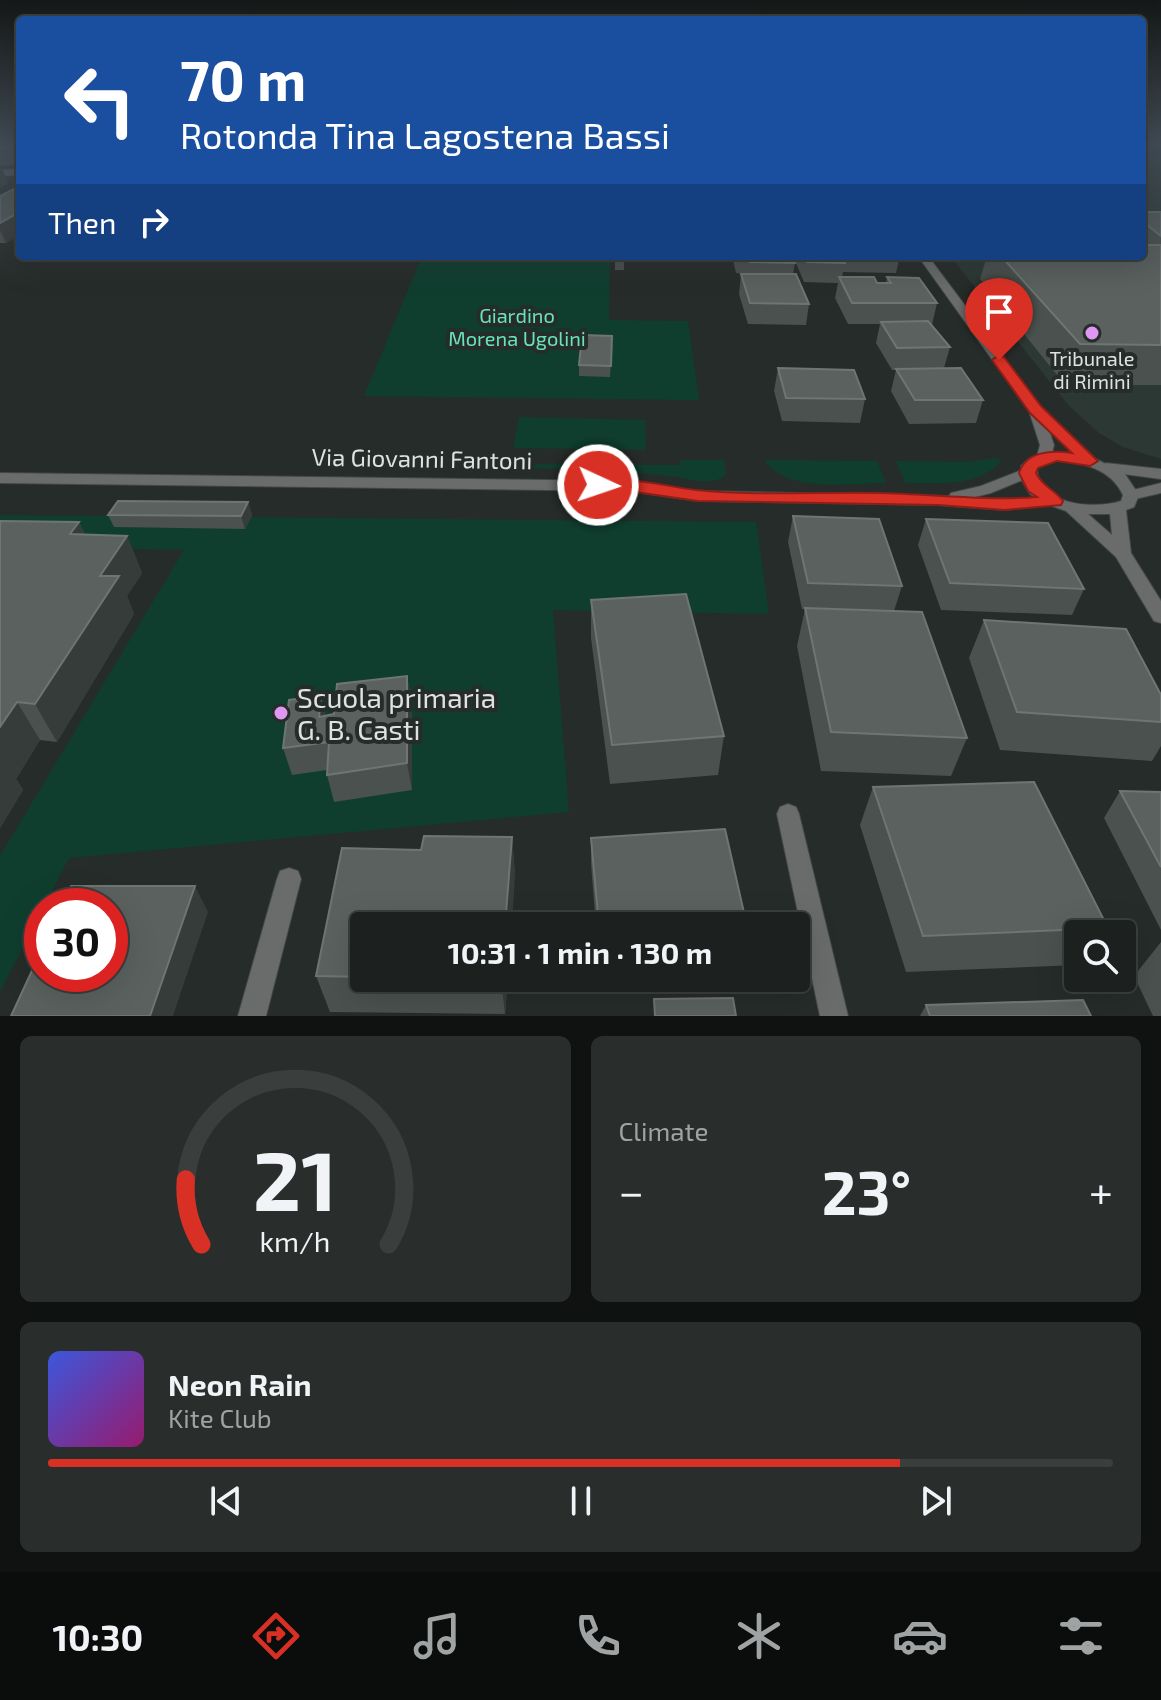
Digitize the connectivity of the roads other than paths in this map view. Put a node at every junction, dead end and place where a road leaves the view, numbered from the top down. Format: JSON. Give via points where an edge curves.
{"nodes":[{"id":1,"x":926,"y":260,"type":"edge"},
{"id":2,"x":1036,"y":410,"type":"junction"},
{"id":3,"x":1044,"y":457,"type":"junction"},
{"id":4,"x":1090,"y":461,"type":"junction"},
{"id":5,"x":1106,"y":468,"type":"junction"},
{"id":6,"x":1027,"y":473,"type":"junction"},
{"id":7,"x":1161,"y":474,"type":"edge"},
{"id":8,"x":0,"y":478,"type":"edge"},
{"id":9,"x":1161,"y":488,"type":"edge"},
{"id":10,"x":1131,"y":495,"type":"junction"},
{"id":11,"x":938,"y":500,"type":"junction"},
{"id":12,"x":1062,"y":504,"type":"junction"},
{"id":13,"x":1118,"y":509,"type":"junction"},
{"id":14,"x":1122,"y":553,"type":"junction"},
{"id":15,"x":1161,"y":616,"type":"edge"},
{"id":16,"x":788,"y":814,"type":"dead end"},
{"id":17,"x":289,"y":879,"type":"dead end"},
{"id":18,"x":252,"y":1016,"type":"edge"},
{"id":19,"x":834,"y":1016,"type":"edge"}],
"edges":[{"from":1,"to":2,"type":"street"},
{"from":2,"to":3,"type":"street","via":[[1047,445]]},
{"from":2,"to":4,"type":"street"},
{"from":3,"to":4,"type":"street"},
{"from":3,"to":6,"type":"street"},
{"from":4,"to":5,"type":"street"},
{"from":5,"to":7,"type":"street"},
{"from":5,"to":10,"type":"street","via":[[1119,476]]},
{"from":6,"to":11,"type":"street","name":"Via Giovanni Fantoni","via":[[985,490]]},
{"from":6,"to":12,"type":"street","via":[[1034,487]]},
{"from":8,"to":11,"type":"street","name":"Via Giovanni Fantoni","via":[[612,485],[698,496]]},
{"from":9,"to":10,"type":"street"},
{"from":10,"to":13,"type":"street"},
{"from":11,"to":12,"type":"street","name":"Via Giovanni Fantoni"},
{"from":12,"to":13,"type":"street","name":"Via Giovanni Fantoni","via":[[1087,511]]},
{"from":12,"to":14,"type":"street"},
{"from":13,"to":14,"type":"street"},
{"from":14,"to":15,"type":"street"},
{"from":16,"to":19,"type":"street"},
{"from":17,"to":18,"type":"street"}]}
